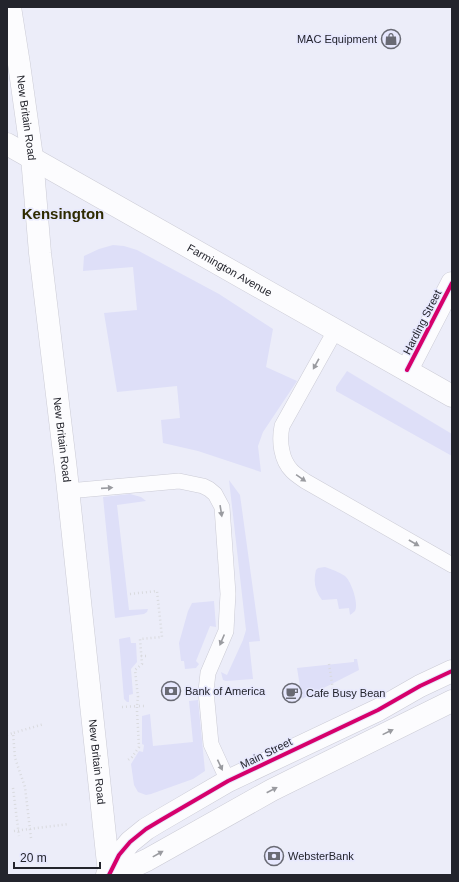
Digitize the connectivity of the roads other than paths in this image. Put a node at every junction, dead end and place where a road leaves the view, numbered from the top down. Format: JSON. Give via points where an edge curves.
{"nodes":[{"id":1,"x":10,"y":7,"type":"edge"},
{"id":2,"x":7,"y":144,"type":"edge"},
{"id":3,"x":32,"y":157,"type":"junction"},
{"id":4,"x":452,"y":283,"type":"edge"},
{"id":5,"x":335,"y":330,"type":"junction"},
{"id":6,"x":407,"y":370,"type":"junction"},
{"id":7,"x":452,"y":396,"type":"edge"},
{"id":8,"x":68,"y":491,"type":"junction"},
{"id":9,"x":452,"y":565,"type":"edge"},
{"id":10,"x":452,"y":671,"type":"edge"},
{"id":11,"x":420,"y":686,"type":"junction"},
{"id":12,"x":452,"y":701,"type":"edge"},
{"id":13,"x":431,"y":711,"type":"junction"},
{"id":14,"x":348,"y":723,"type":"junction"},
{"id":15,"x":359,"y":746,"type":"junction"},
{"id":16,"x":228,"y":782,"type":"junction"},
{"id":17,"x":242,"y":806,"type":"junction"},
{"id":18,"x":108,"y":874,"type":"edge"}],
"edges":[{"from":1,"to":3,"type":"main road","name":"New Britain Road"},
{"from":2,"to":3,"type":"main road","name":"Farmington Avenue"},
{"from":3,"to":5,"type":"main road","name":"Farmington Avenue"},
{"from":3,"to":8,"type":"main road","name":"New Britain Road","via":[[40,253]]},
{"from":4,"to":6,"type":"main road","name":"Harding Street"},
{"from":5,"to":6,"type":"main road","name":"Farmington Avenue"},
{"from":5,"to":9,"type":"lane","one_way":true,"via":[[282,426],[282,454],[291,470],[305,480]]},
{"from":6,"to":7,"type":"main road","name":"Farmington Avenue"},
{"from":8,"to":16,"type":"lane","one_way":true,"via":[[180,482],[203,486],[214,494],[222,507],[228,594],[226,630],[208,673],[206,690],[211,744]]},
{"from":8,"to":18,"type":"main road","name":"New Britain Road"},
{"from":10,"to":11,"type":"main road","name":"Main Street"},
{"from":11,"to":13,"type":"main road"},
{"from":11,"to":14,"type":"main road","name":"Main Street","via":[[378,710]]},
{"from":12,"to":13,"type":"main road"},
{"from":15,"to":13,"type":"main road","one_way":true},
{"from":14,"to":15,"type":"main road"},
{"from":14,"to":16,"type":"main road","name":"Main Street"},
{"from":17,"to":15,"type":"main road","one_way":true},
{"from":16,"to":17,"type":"main road"},
{"from":16,"to":18,"type":"main road","name":"Main Street","via":[[146,829],[120,855]]},
{"from":18,"to":17,"type":"main road","one_way":true,"via":[[147,860]]}]}
